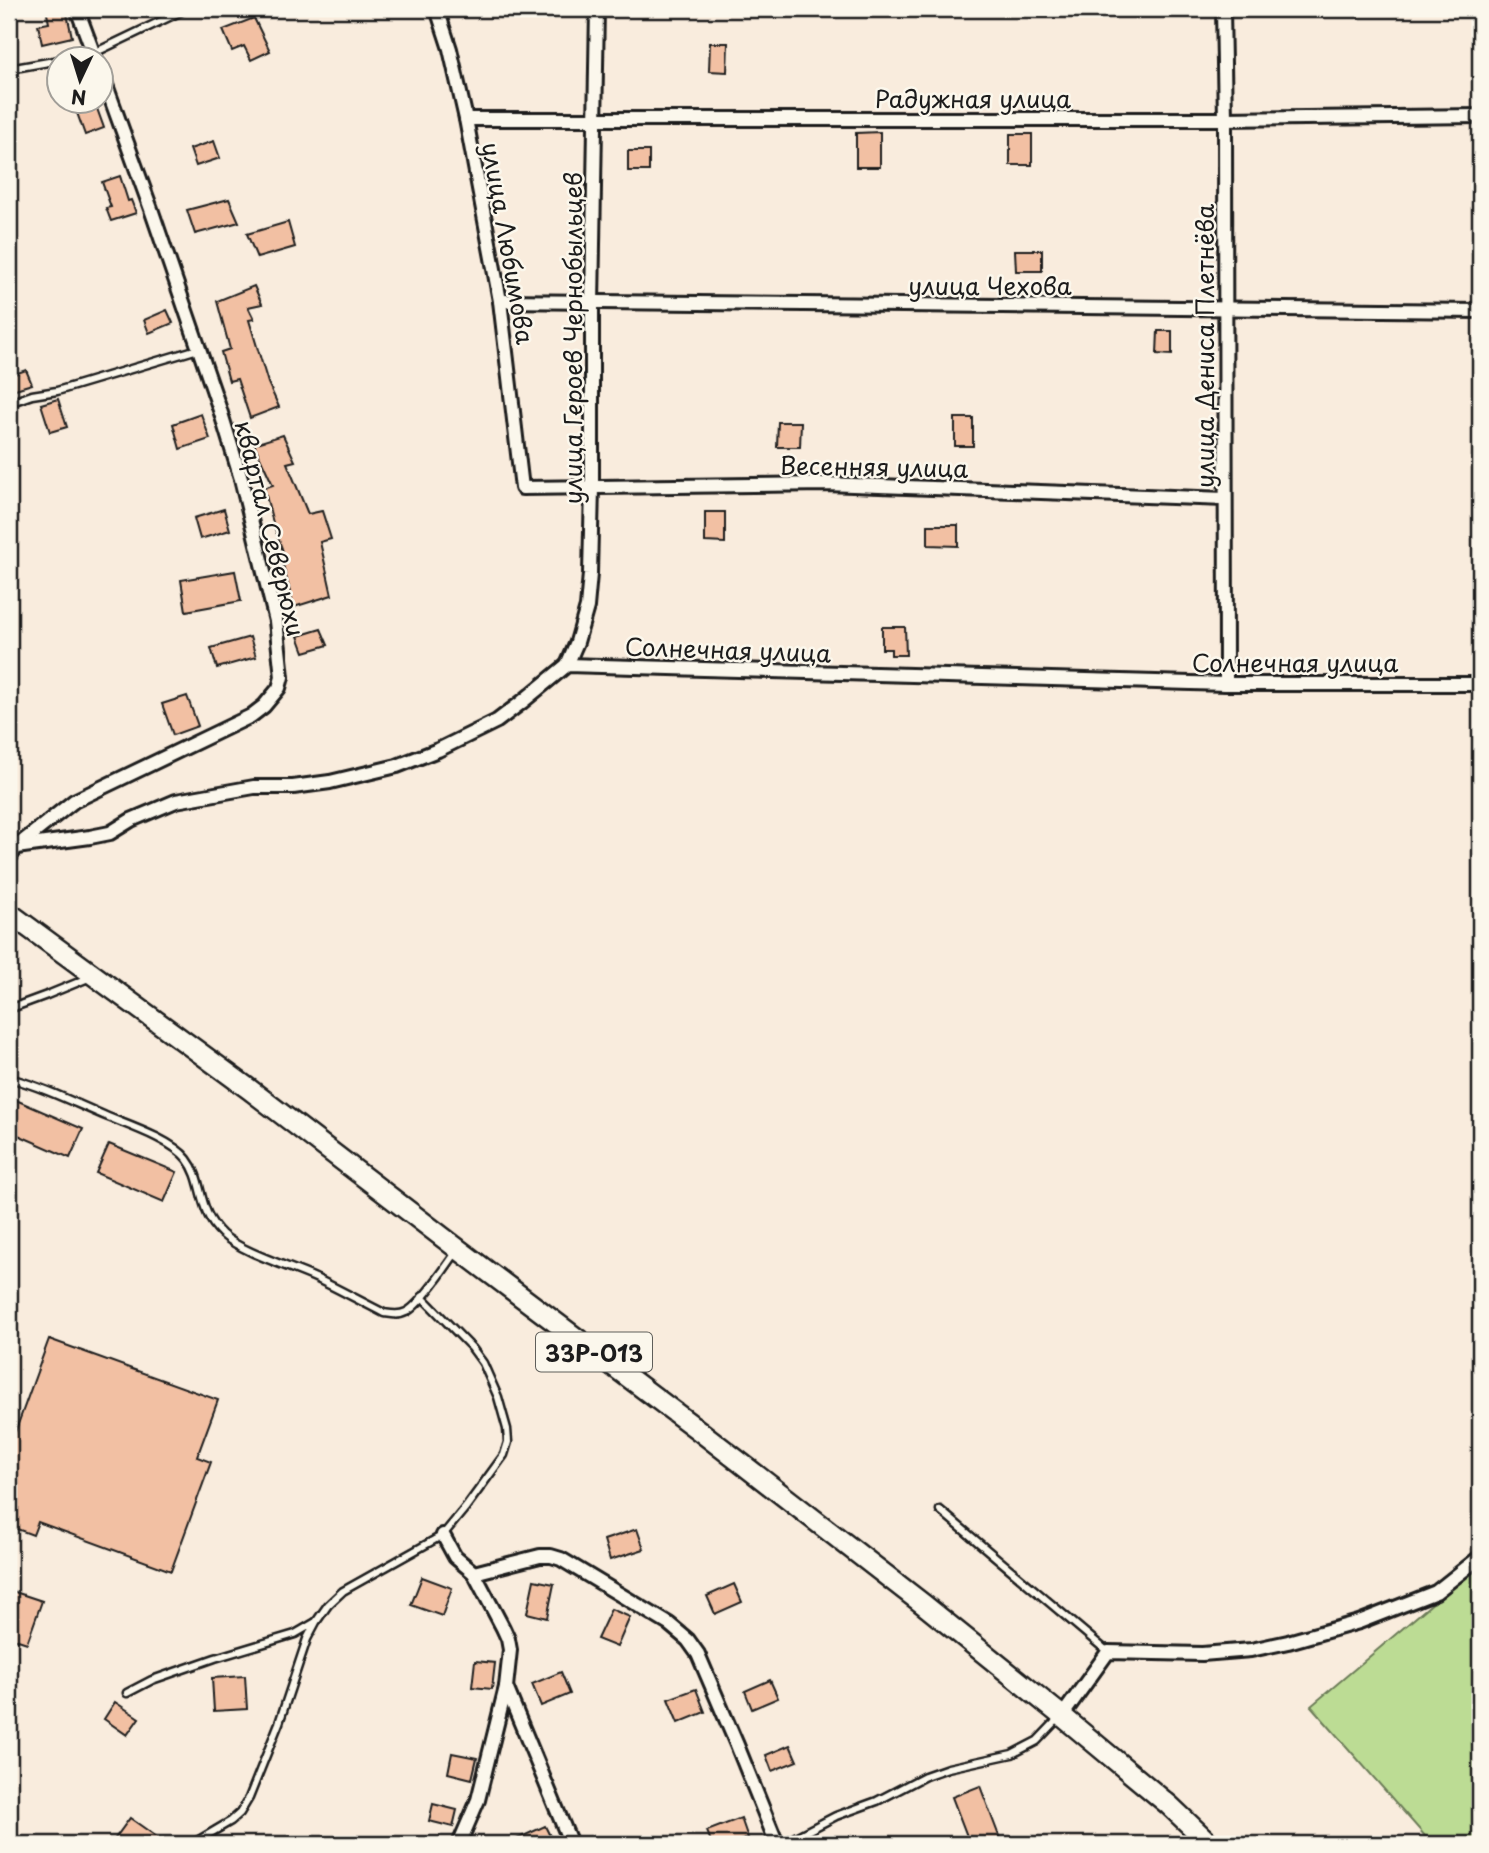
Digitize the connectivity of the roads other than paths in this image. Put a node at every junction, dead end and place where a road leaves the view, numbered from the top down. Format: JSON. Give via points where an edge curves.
{"nodes":[{"id":1,"x":77,"y":9,"type":"edge"},
{"id":2,"x":186,"y":9,"type":"edge"},
{"id":3,"x":437,"y":9,"type":"edge"},
{"id":4,"x":597,"y":9,"type":"edge"},
{"id":5,"x":1223,"y":9,"type":"edge"},
{"id":6,"x":91,"y":46,"type":"edge"},
{"id":7,"x":114,"y":46,"type":"edge"},
{"id":8,"x":46,"y":62,"type":"edge"},
{"id":9,"x":9,"y":69,"type":"edge"},
{"id":10,"x":116,"y":113,"type":"edge"},
{"id":11,"x":1480,"y":116,"type":"edge"},
{"id":12,"x":466,"y":119,"type":"junction"},
{"id":13,"x":595,"y":119,"type":"junction"},
{"id":14,"x":1225,"y":119,"type":"junction"},
{"id":15,"x":500,"y":302,"type":"junction"},
{"id":16,"x":592,"y":304,"type":"junction"},
{"id":17,"x":1225,"y":307,"type":"junction"},
{"id":18,"x":1480,"y":311,"type":"edge"},
{"id":19,"x":198,"y":349,"type":"junction"},
{"id":20,"x":9,"y":403,"type":"edge"},
{"id":21,"x":592,"y":487,"type":"junction"},
{"id":22,"x":522,"y":488,"type":"joint"},
{"id":23,"x":1225,"y":499,"type":"junction"},
{"id":24,"x":567,"y":665,"type":"junction"},
{"id":25,"x":1226,"y":684,"type":"junction"},
{"id":26,"x":1480,"y":684,"type":"edge"},
{"id":27,"x":16,"y":847,"type":"junction"},
{"id":28,"x":9,"y":859,"type":"edge"},
{"id":29,"x":12,"y":918,"type":"edge"},
{"id":30,"x":93,"y":976,"type":"junction"},
{"id":31,"x":9,"y":1009,"type":"edge"},
{"id":32,"x":9,"y":1078,"type":"edge"},
{"id":33,"x":458,"y":1250,"type":"junction"},
{"id":34,"x":422,"y":1297,"type":"junction"},
{"id":35,"x":940,"y":1510,"type":"dead end"},
{"id":36,"x":443,"y":1535,"type":"junction"},
{"id":37,"x":1480,"y":1557,"type":"edge"},
{"id":38,"x":474,"y":1573,"type":"junction"},
{"id":39,"x":316,"y":1622,"type":"junction"},
{"id":40,"x":1108,"y":1652,"type":"junction"},
{"id":41,"x":506,"y":1688,"type":"junction"},
{"id":42,"x":127,"y":1693,"type":"dead end"},
{"id":43,"x":1062,"y":1716,"type":"junction"},
{"id":44,"x":192,"y":1844,"type":"edge"},
{"id":45,"x":459,"y":1844,"type":"edge"},
{"id":46,"x":571,"y":1844,"type":"edge"},
{"id":47,"x":779,"y":1844,"type":"edge"},
{"id":48,"x":1210,"y":1844,"type":"edge"}],
"edges":[{"from":1,"to":6,"type":"street"},
{"from":2,"to":7,"type":"lane"},
{"from":3,"to":12,"type":"street","name":"улица Любимова"},
{"from":4,"to":13,"type":"street","name":"улица Героев Чернобыльцев"},
{"from":5,"to":14,"type":"street","name":"улица Дениса Плетнёва"},
{"from":8,"to":9,"type":"lane"},
{"from":10,"to":19,"type":"street","name":"квартал Северюхи"},
{"from":11,"to":14,"type":"street","name":"Радужная улица"},
{"from":12,"to":13,"type":"street","name":"Радужная улица"},
{"from":12,"to":15,"type":"street","name":"улица Любимова"},
{"from":13,"to":14,"type":"street","name":"Радужная улица"},
{"from":13,"to":16,"type":"street","name":"улица Героев Чернобыльцев"},
{"from":14,"to":17,"type":"street","name":"улица Дениса Плетнёва"},
{"from":15,"to":16,"type":"street","name":"улица Чехова"},
{"from":15,"to":22,"type":"street","name":"улица Любимова"},
{"from":16,"to":17,"type":"street","name":"улица Чехова"},
{"from":16,"to":21,"type":"street","name":"улица Героев Чернобыльцев"},
{"from":17,"to":18,"type":"street","name":"улица Чехова"},
{"from":17,"to":23,"type":"street","name":"улица Дениса Плетнёва"},
{"from":19,"to":20,"type":"lane"},
{"from":19,"to":27,"type":"street","name":"квартал Северюхи","via":[[241,480],[276,621],[279,688],[251,716],[74,802]]},
{"from":21,"to":22,"type":"street","name":"Весенняя улица"},
{"from":21,"to":23,"type":"street","name":"Весенняя улица","via":[[825,484]]},
{"from":21,"to":24,"type":"street","name":"улица Героев Чернобыльцев","via":[[587,607]]},
{"from":23,"to":25,"type":"street","name":"улица Дениса Плетнёва"},
{"from":24,"to":25,"type":"street","name":"Солнечная улица"},
{"from":24,"to":27,"type":"street","via":[[497,721],[397,766],[330,782],[254,787],[176,801],[110,833]]},
{"from":25,"to":26,"type":"street","name":"Солнечная улица"},
{"from":27,"to":28,"type":"street","name":"квартал Северюхи"},
{"from":29,"to":30,"type":"main road","number":"33Р-013"},
{"from":30,"to":31,"type":"lane"},
{"from":30,"to":33,"type":"main road","number":"33Р-013"},
{"from":32,"to":34,"type":"lane","via":[[33,1084],[178,1150],[197,1180],[209,1220],[239,1246],[384,1313],[407,1312]]},
{"from":33,"to":34,"type":"lane"},
{"from":33,"to":43,"type":"main road","number":"33Р-013","via":[[712,1440]]},
{"from":34,"to":36,"type":"lane","via":[[483,1363],[507,1429],[504,1455]]},
{"from":35,"to":40,"type":"lane"},
{"from":36,"to":38,"type":"street","via":[[455,1557]]},
{"from":36,"to":39,"type":"lane","via":[[343,1591]]},
{"from":37,"to":40,"type":"street","via":[[1436,1592],[1359,1622],[1288,1642],[1202,1654]]},
{"from":38,"to":41,"type":"street","via":[[508,1639]]},
{"from":38,"to":47,"type":"street","via":[[551,1556],[679,1631],[698,1654]]},
{"from":39,"to":42,"type":"lane","via":[[295,1634],[203,1662]]},
{"from":39,"to":44,"type":"lane","via":[[249,1798],[231,1821]]},
{"from":40,"to":43,"type":"street"},
{"from":41,"to":45,"type":"street","via":[[478,1800]]},
{"from":41,"to":46,"type":"street"},
{"from":43,"to":47,"type":"lane","via":[[1037,1741],[1012,1754],[925,1776]]},
{"from":43,"to":48,"type":"main road","number":"33Р-013"}]}
